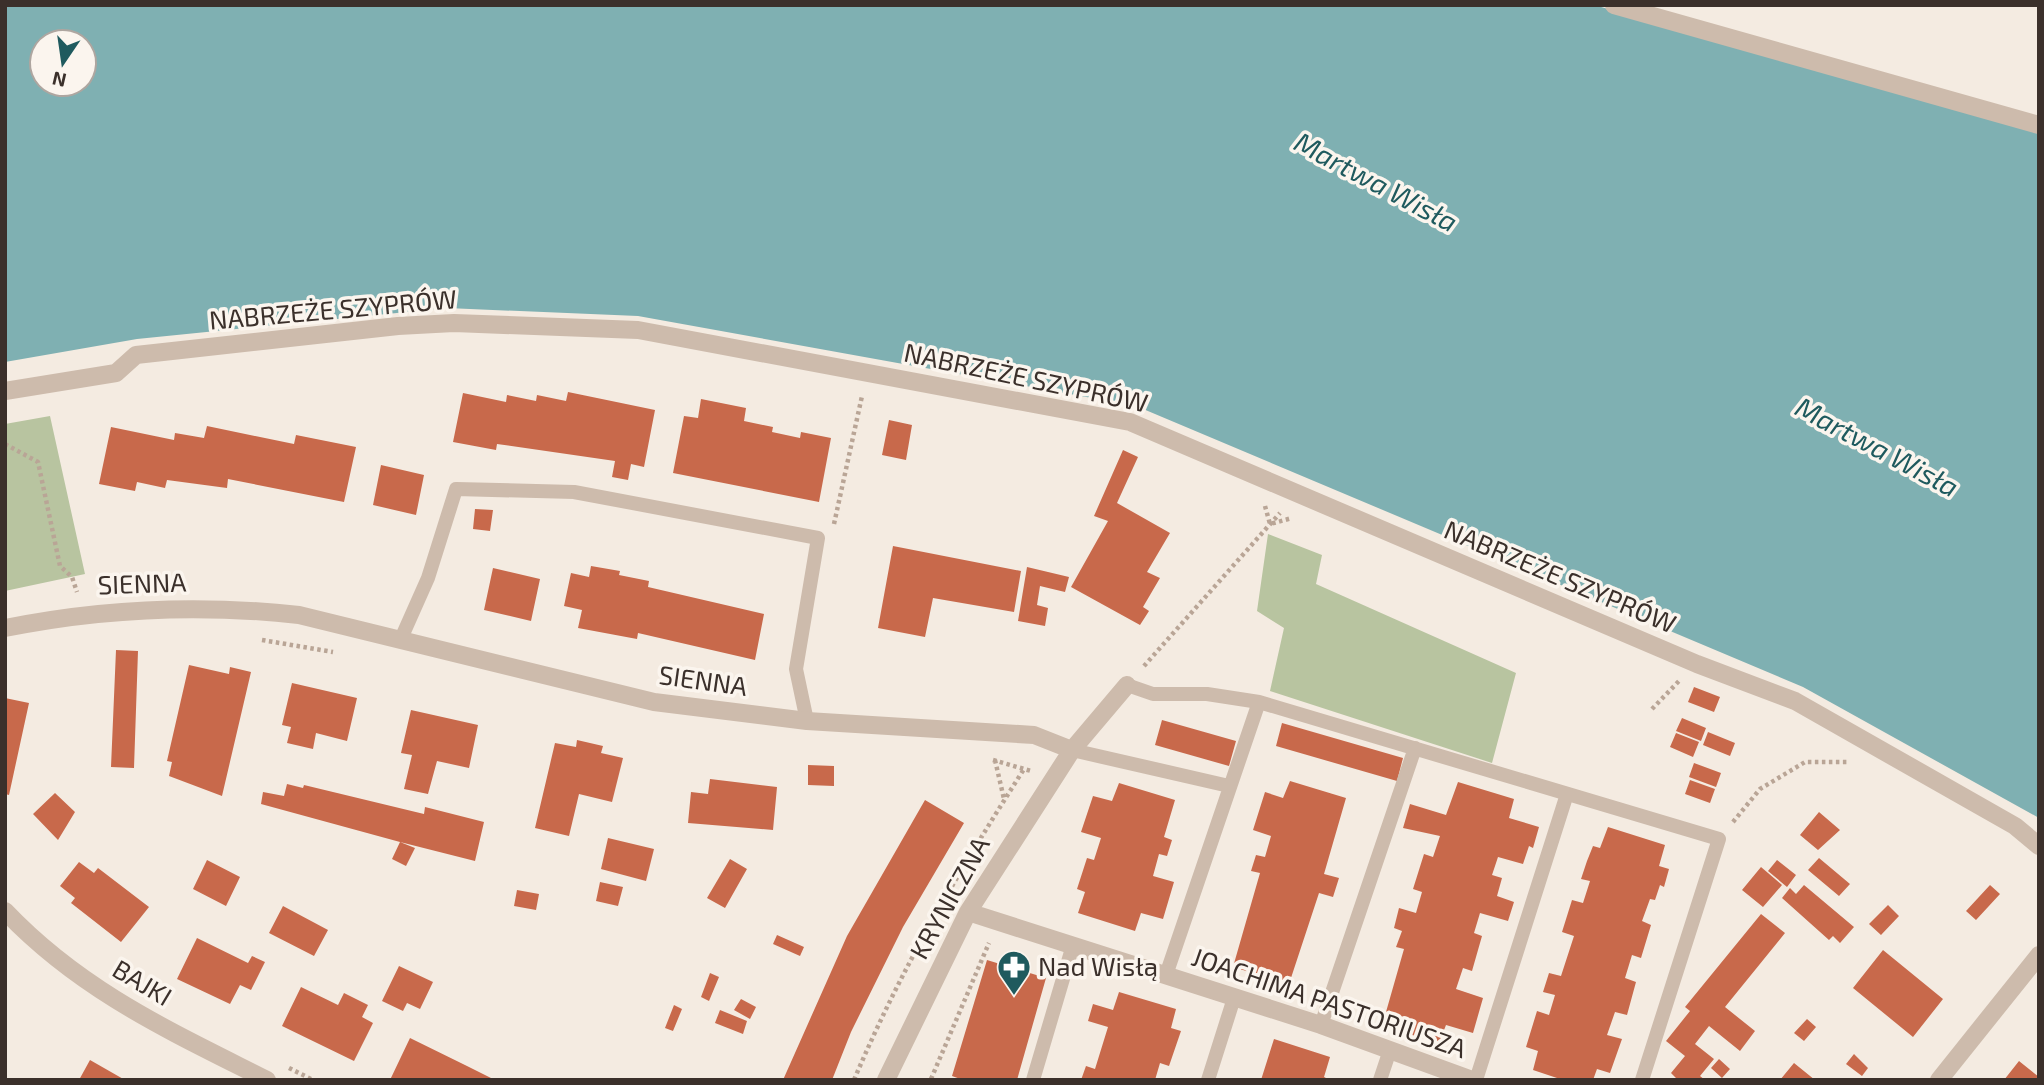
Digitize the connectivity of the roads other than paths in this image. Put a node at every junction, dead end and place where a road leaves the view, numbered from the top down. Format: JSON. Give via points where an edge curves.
{"nodes":[{"id":1,"x":1614,"y":5,"type":"edge"},
{"id":2,"x":2039,"y":125,"type":"edge"},
{"id":3,"x":5,"y":391,"type":"edge"},
{"id":4,"x":5,"y":628,"type":"edge"},
{"id":5,"x":400,"y":641,"type":"junction"},
{"id":6,"x":1127,"y":685,"type":"joint"},
{"id":7,"x":1259,"y":702,"type":"junction"},
{"id":8,"x":807,"y":721,"type":"junction"},
{"id":9,"x":1415,"y":748,"type":"junction"},
{"id":10,"x":1072,"y":750,"type":"junction"},
{"id":11,"x":1229,"y":786,"type":"junction"},
{"id":12,"x":1567,"y":794,"type":"junction"},
{"id":13,"x":2039,"y":846,"type":"edge"},
{"id":14,"x":5,"y":911,"type":"edge"},
{"id":15,"x":968,"y":912,"type":"junction"},
{"id":16,"x":1073,"y":945,"type":"junction"},
{"id":17,"x":2039,"y":956,"type":"edge"},
{"id":18,"x":1166,"y":975,"type":"junction"},
{"id":19,"x":1234,"y":998,"type":"junction"},
{"id":20,"x":1321,"y":1025,"type":"junction"},
{"id":21,"x":1390,"y":1050,"type":"junction"},
{"id":22,"x":267,"y":1080,"type":"edge"},
{"id":23,"x":886,"y":1080,"type":"edge"},
{"id":24,"x":1033,"y":1080,"type":"edge"},
{"id":25,"x":1208,"y":1080,"type":"edge"},
{"id":26,"x":1380,"y":1080,"type":"edge"},
{"id":27,"x":1474,"y":1080,"type":"edge"},
{"id":28,"x":1642,"y":1080,"type":"edge"},
{"id":29,"x":1939,"y":1080,"type":"edge"}],
"edges":[{"from":1,"to":2,"type":"street"},
{"from":3,"to":13,"type":"street","name":"NABRZEŻE SZYPRÓW","via":[[116,373],[136,355],[454,323],[684,337],[1130,422],[1697,664],[1795,701],[2015,826]]},
{"from":4,"to":5,"type":"street","name":"SIENNA","via":[[83,613],[251,610],[299,615]]},
{"from":5,"to":8,"type":"street","name":"SIENNA","via":[[654,702]]},
{"from":5,"to":8,"type":"lane","via":[[428,579],[456,489],[573,492],[818,538],[796,669]]},
{"from":6,"to":7,"type":"lane","via":[[1153,694],[1207,694]]},
{"from":6,"to":10,"type":"street"},
{"from":7,"to":9,"type":"lane"},
{"from":7,"to":11,"type":"lane"},
{"from":8,"to":10,"type":"street","name":"SIENNA","via":[[1034,734]]},
{"from":9,"to":12,"type":"lane"},
{"from":9,"to":20,"type":"lane"},
{"from":10,"to":11,"type":"lane"},
{"from":10,"to":15,"type":"street","name":"KRYNICZNA"},
{"from":11,"to":18,"type":"lane"},
{"from":12,"to":27,"type":"lane"},
{"from":12,"to":28,"type":"lane","via":[[1719,839]]},
{"from":14,"to":22,"type":"street","name":"BAJKI","via":[[39,947],[128,1009]]},
{"from":15,"to":16,"type":"street","name":"JOACHIMA PASTORIUSZA"},
{"from":15,"to":23,"type":"street","name":"KRYNICZNA"},
{"from":16,"to":18,"type":"street","name":"JOACHIMA PASTORIUSZA"},
{"from":16,"to":24,"type":"lane"},
{"from":17,"to":29,"type":"street"},
{"from":18,"to":19,"type":"street","name":"JOACHIMA PASTORIUSZA"},
{"from":19,"to":20,"type":"street","name":"JOACHIMA PASTORIUSZA"},
{"from":19,"to":25,"type":"lane"},
{"from":20,"to":21,"type":"street","name":"JOACHIMA PASTORIUSZA"},
{"from":21,"to":26,"type":"lane"},
{"from":21,"to":27,"type":"street","name":"JOACHIMA PASTORIUSZA"}]}
